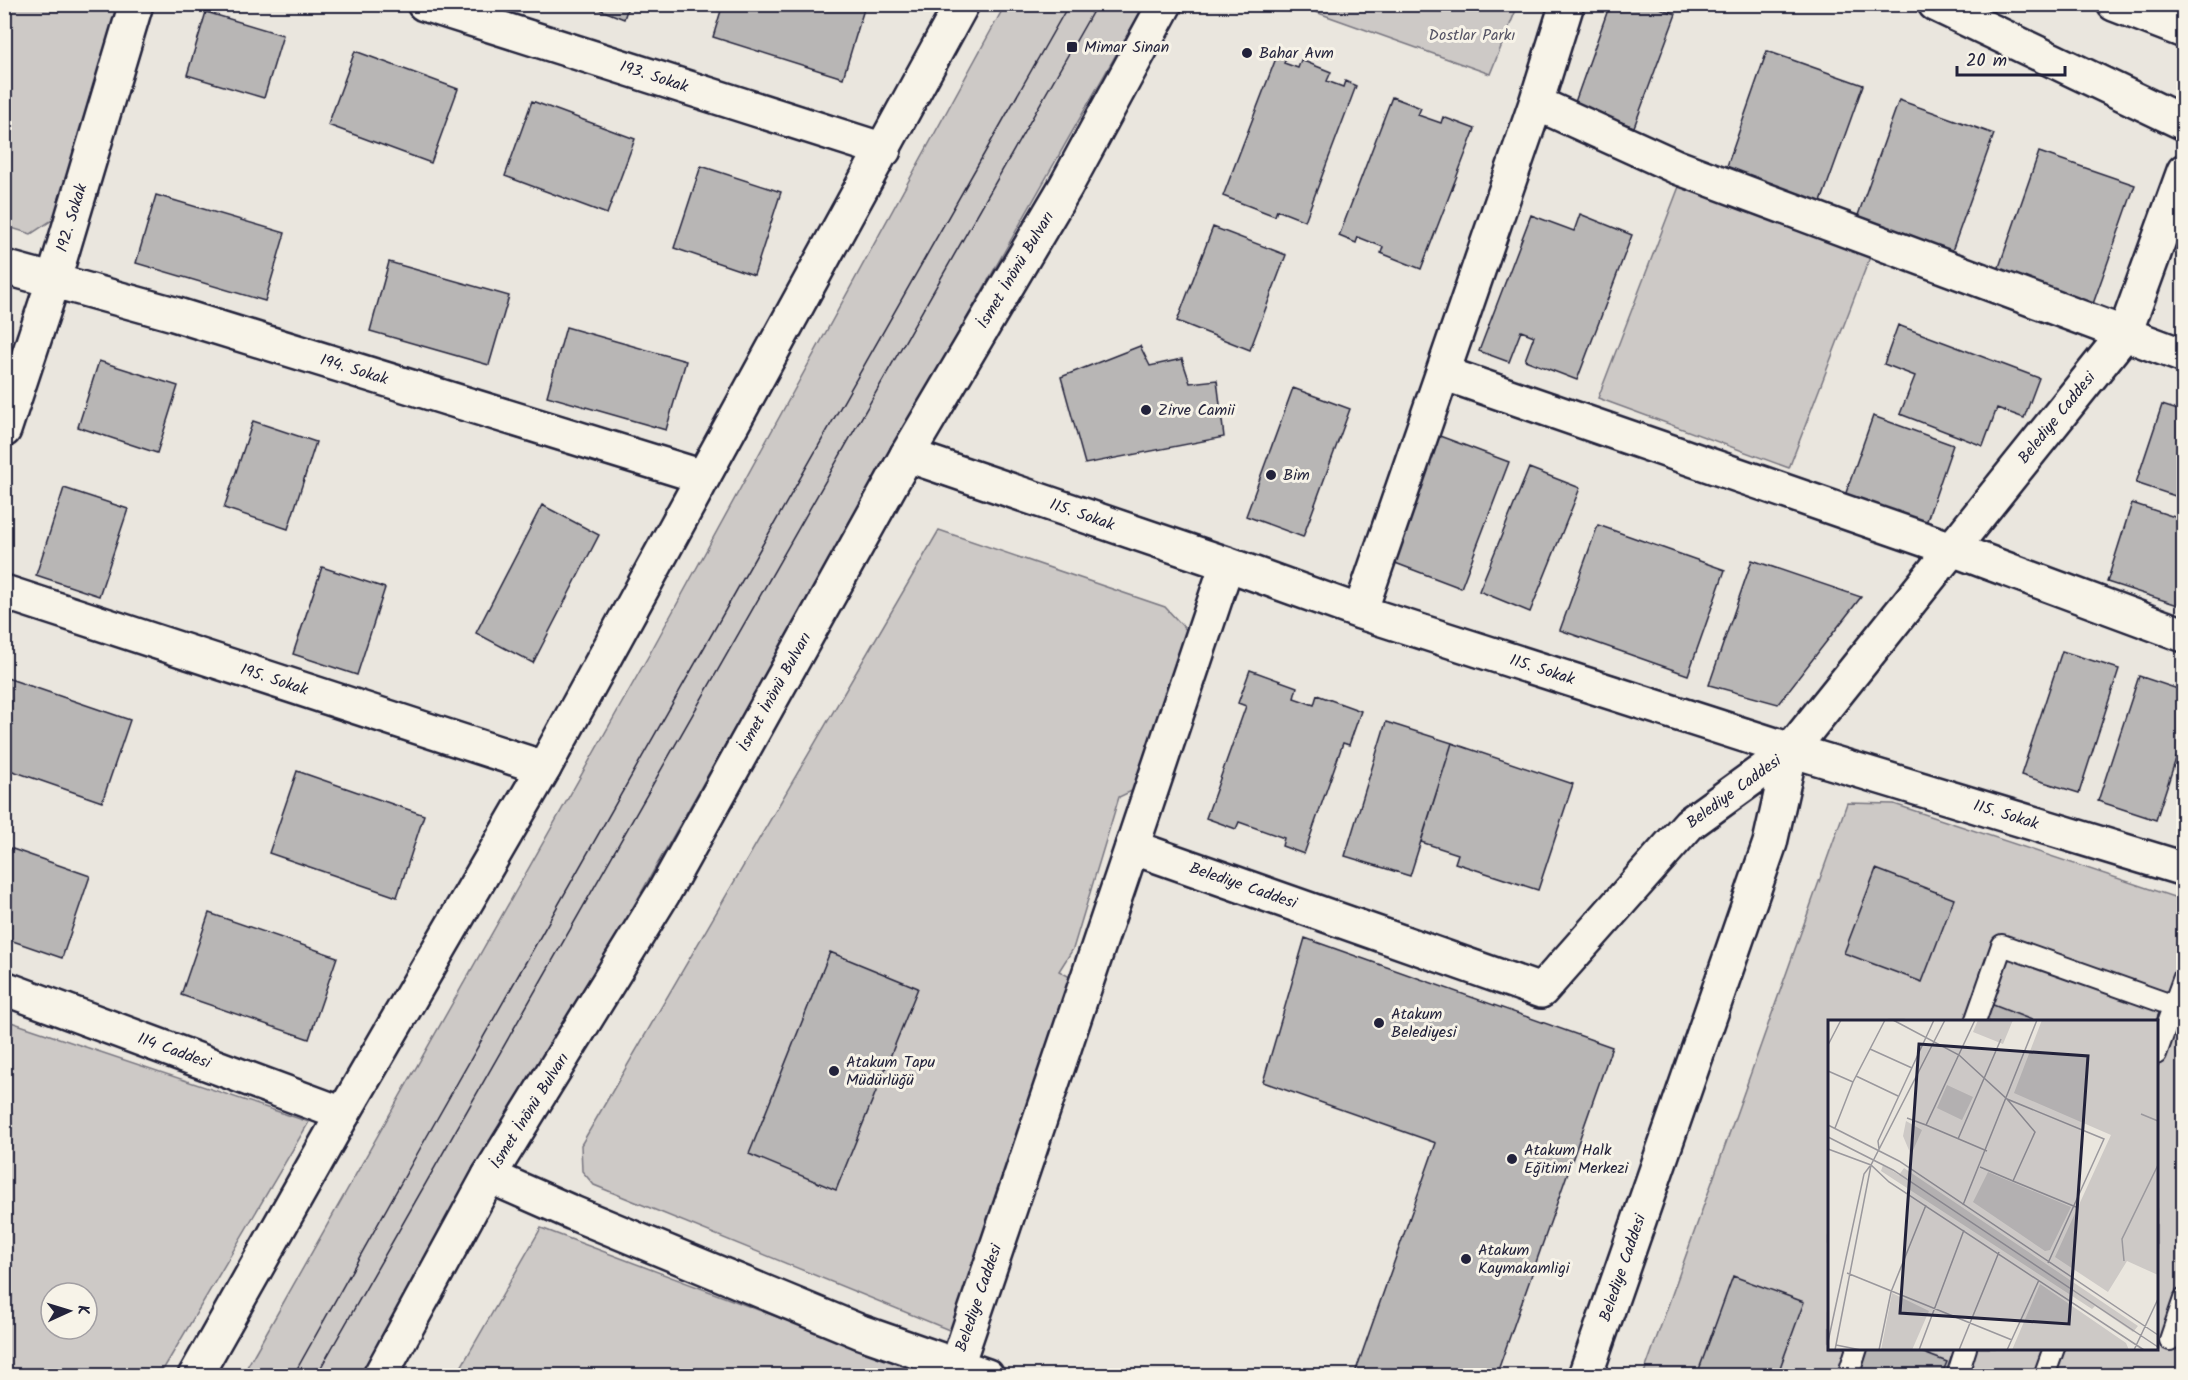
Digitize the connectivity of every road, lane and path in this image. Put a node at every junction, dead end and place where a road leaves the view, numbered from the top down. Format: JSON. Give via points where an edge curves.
{"nodes":[{"id":1,"x":136,"y":4,"type":"edge"},
{"id":2,"x":424,"y":4,"type":"edge"},
{"id":3,"x":962,"y":4,"type":"edge"},
{"id":4,"x":1165,"y":4,"type":"edge"},
{"id":5,"x":1567,"y":4,"type":"edge"},
{"id":6,"x":1935,"y":4,"type":"edge"},
{"id":7,"x":2114,"y":4,"type":"edge"},
{"id":8,"x":2184,"y":31,"type":"edge"},
{"id":9,"x":1536,"y":103,"type":"junction"},
{"id":10,"x":2184,"y":123,"type":"edge"},
{"id":11,"x":884,"y":150,"type":"junction"},
{"id":12,"x":2184,"y":171,"type":"edge"},
{"id":13,"x":4,"y":267,"type":"edge"},
{"id":14,"x":53,"y":282,"type":"junction"},
{"id":15,"x":2125,"y":333,"type":"junction"},
{"id":16,"x":2184,"y":356,"type":"edge"},
{"id":17,"x":1443,"y":373,"type":"junction"},
{"id":18,"x":4,"y":430,"type":"edge"},
{"id":19,"x":907,"y":455,"type":"junction"},
{"id":20,"x":703,"y":477,"type":"junction"},
{"id":21,"x":1952,"y":549,"type":"junction"},
{"id":22,"x":1227,"y":564,"type":"junction"},
{"id":23,"x":4,"y":592,"type":"edge"},
{"id":24,"x":1360,"y":612,"type":"junction"},
{"id":25,"x":2184,"y":635,"type":"edge"},
{"id":26,"x":1791,"y":750,"type":"junction"},
{"id":27,"x":544,"y":768,"type":"junction"},
{"id":28,"x":1132,"y":847,"type":"junction"},
{"id":29,"x":2184,"y":869,"type":"edge"},
{"id":30,"x":2182,"y":984,"type":"edge"},
{"id":31,"x":4,"y":988,"type":"edge"},
{"id":32,"x":2174,"y":1006,"type":"junction"},
{"id":33,"x":1976,"y":1020,"type":"edge"},
{"id":34,"x":2158,"y":1051,"type":"edge"},
{"id":35,"x":343,"y":1114,"type":"junction"},
{"id":36,"x":489,"y":1176,"type":"junction"},
{"id":37,"x":2184,"y":1299,"type":"edge"},
{"id":38,"x":2170,"y":1340,"type":"edge"},
{"id":39,"x":1856,"y":1350,"type":"edge"},
{"id":40,"x":1965,"y":1350,"type":"edge"},
{"id":41,"x":2053,"y":1350,"type":"edge"},
{"id":42,"x":972,"y":1370,"type":"edge"},
{"id":43,"x":195,"y":1376,"type":"edge"},
{"id":44,"x":380,"y":1376,"type":"edge"},
{"id":45,"x":1585,"y":1376,"type":"edge"},
{"id":46,"x":1848,"y":1376,"type":"edge"},
{"id":47,"x":1957,"y":1376,"type":"edge"},
{"id":48,"x":2044,"y":1376,"type":"edge"}],
"edges":[{"from":1,"to":14,"type":"street","name":"192. Sokak"},
{"from":2,"to":11,"type":"street","name":"193. Sokak"},
{"from":3,"to":11,"type":"street"},
{"from":4,"to":19,"type":"street","name":"İsmet İnönü Bulvarı","via":[[1066,186]]},
{"from":5,"to":9,"type":"street"},
{"from":6,"to":10,"type":"street"},
{"from":7,"to":8,"type":"street"},
{"from":9,"to":15,"type":"street","via":[[1677,167]]},
{"from":9,"to":17,"type":"street"},
{"from":11,"to":20,"type":"street"},
{"from":12,"to":15,"type":"street","name":"Belediye Caddesi"},
{"from":13,"to":14,"type":"street","name":"194. Sokak"},
{"from":14,"to":18,"type":"street","name":"192. Sokak"},
{"from":14,"to":20,"type":"street","name":"194. Sokak","via":[[174,314]]},
{"from":15,"to":16,"type":"street"},
{"from":15,"to":21,"type":"street","name":"Belediye Caddesi"},
{"from":17,"to":21,"type":"street"},
{"from":17,"to":24,"type":"street"},
{"from":19,"to":22,"type":"street","name":"115. Sokak"},
{"from":19,"to":36,"type":"street","name":"İsmet İnönü Bulvarı","via":[[664,892]]},
{"from":20,"to":27,"type":"street"},
{"from":21,"to":25,"type":"street"},
{"from":21,"to":26,"type":"street","name":"Belediye Caddesi"},
{"from":22,"to":24,"type":"street","name":"115. Sokak"},
{"from":22,"to":28,"type":"street"},
{"from":23,"to":27,"type":"street","name":"195. Sokak"},
{"from":24,"to":26,"type":"street","name":"115. Sokak"},
{"from":26,"to":28,"type":"street","name":"Belediye Caddesi","via":[[1689,824],[1541,991]]},
{"from":26,"to":29,"type":"street","name":"115. Sokak"},
{"from":26,"to":45,"type":"street","name":"Belediye Caddesi","via":[[1770,843]]},
{"from":27,"to":35,"type":"street"},
{"from":28,"to":42,"type":"street","name":"Belediye Caddesi"},
{"from":30,"to":32,"type":"lane"},
{"from":31,"to":35,"type":"street","name":"114 Caddesi"},
{"from":32,"to":33,"type":"lane","via":[[2002,945]]},
{"from":32,"to":34,"type":"lane"},
{"from":35,"to":43,"type":"street"},
{"from":36,"to":42,"type":"street","name":"Belediye Caddesi","via":[[861,1332]]},
{"from":36,"to":44,"type":"street","name":"İsmet İnönü Bulvarı"},
{"from":37,"to":38,"type":"lane"},
{"from":39,"to":46,"type":"lane"},
{"from":40,"to":47,"type":"lane"},
{"from":41,"to":48,"type":"lane"}]}
